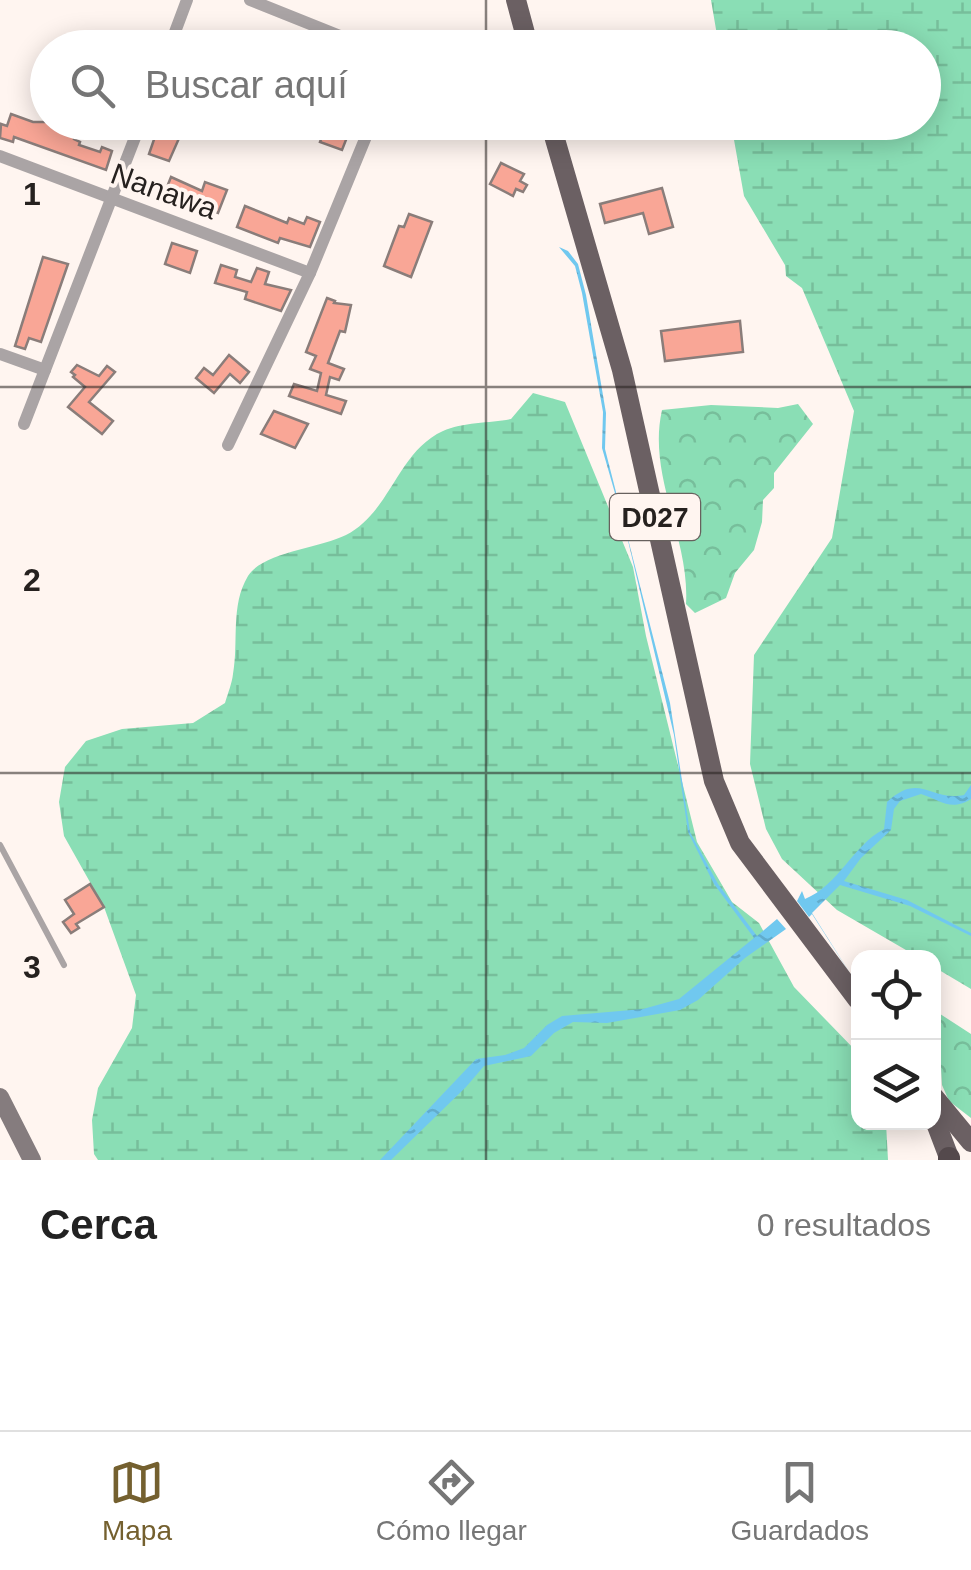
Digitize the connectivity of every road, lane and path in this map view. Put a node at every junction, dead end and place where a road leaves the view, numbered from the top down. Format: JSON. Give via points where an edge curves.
{"nodes":[{"id":1,"x":187,"y":0,"type":"edge"},
{"id":2,"x":250,"y":0,"type":"edge"},
{"id":3,"x":516,"y":0,"type":"edge"},
{"id":4,"x":176,"y":30,"type":"edge"},
{"id":5,"x":325,"y":30,"type":"edge"},
{"id":6,"x":524,"y":30,"type":"edge"},
{"id":7,"x":134,"y":140,"type":"edge"},
{"id":8,"x":365,"y":140,"type":"edge"},
{"id":9,"x":555,"y":140,"type":"edge"},
{"id":10,"x":0,"y":156,"type":"edge"},
{"id":11,"x":112,"y":199,"type":"junction"},
{"id":12,"x":310,"y":272,"type":"junction"},
{"id":13,"x":0,"y":354,"type":"edge"},
{"id":14,"x":45,"y":370,"type":"junction"},
{"id":15,"x":24,"y":424,"type":"dead end"},
{"id":16,"x":228,"y":446,"type":"dead end"},
{"id":17,"x":0,"y":846,"type":"edge"},
{"id":18,"x":64,"y":965,"type":"dead end"},
{"id":19,"x":851,"y":991,"type":"edge"},
{"id":20,"x":0,"y":1097,"type":"edge"},
{"id":21,"x":941,"y":1106,"type":"edge"},
{"id":22,"x":938,"y":1130,"type":"edge"},
{"id":23,"x":971,"y":1142,"type":"edge"},
{"id":24,"x":949,"y":1159,"type":"edge"},
{"id":25,"x":32,"y":1160,"type":"edge"}],
"edges":[{"from":1,"to":4,"type":"street"},
{"from":2,"to":5,"type":"street"},
{"from":3,"to":6,"type":"main road"},
{"from":7,"to":11,"type":"street"},
{"from":8,"to":12,"type":"street"},
{"from":9,"to":19,"type":"main road","number":"D027","via":[[622,370],[714,781],[740,843]]},
{"from":10,"to":11,"type":"street","name":"Nanawa"},
{"from":11,"to":12,"type":"street","name":"Nanawa"},
{"from":11,"to":14,"type":"street"},
{"from":12,"to":16,"type":"street"},
{"from":13,"to":14,"type":"street"},
{"from":14,"to":15,"type":"street"},
{"from":17,"to":18,"type":"lane"},
{"from":20,"to":25,"type":"street"},
{"from":21,"to":23,"type":"main road"},
{"from":22,"to":24,"type":"main road"}]}
